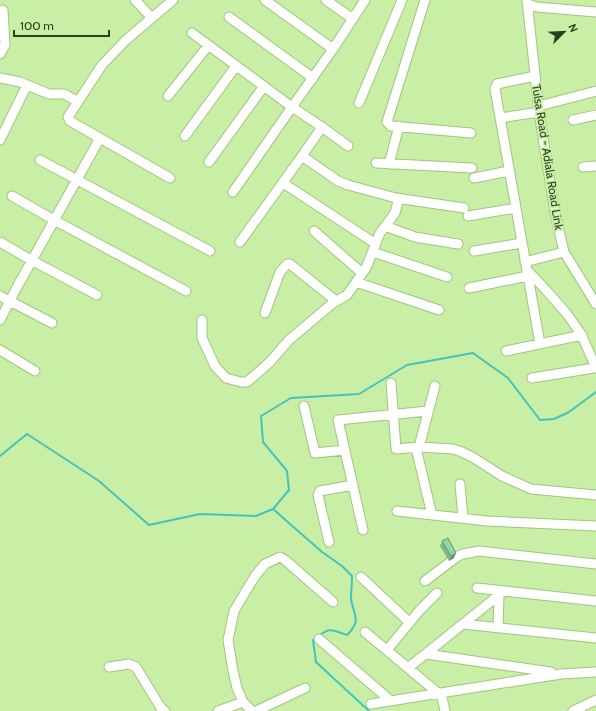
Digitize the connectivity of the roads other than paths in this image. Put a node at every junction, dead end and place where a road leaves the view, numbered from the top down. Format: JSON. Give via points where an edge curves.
{"nodes":[{"id":1,"x":135,"y":0,"type":"edge"},
{"id":2,"x":173,"y":0,"type":"edge"},
{"id":3,"x":265,"y":0,"type":"edge"},
{"id":4,"x":326,"y":0,"type":"edge"},
{"id":5,"x":365,"y":0,"type":"edge"},
{"id":6,"x":402,"y":0,"type":"edge"},
{"id":7,"x":425,"y":0,"type":"edge"},
{"id":8,"x":527,"y":2,"type":"edge"},
{"id":9,"x":2,"y":10,"type":"dead end"},
{"id":10,"x":596,"y":12,"type":"edge"},
{"id":11,"x":229,"y":17,"type":"dead end"},
{"id":12,"x":152,"y":18,"type":"junction"},
{"id":13,"x":353,"y":19,"type":"junction"},
{"id":14,"x":192,"y":33,"type":"dead end"},
{"id":15,"x":208,"y":46,"type":"junction"},
{"id":16,"x":333,"y":49,"type":"junction"},
{"id":17,"x":0,"y":54,"type":"edge"},
{"id":18,"x":236,"y":66,"type":"junction"},
{"id":19,"x":535,"y":76,"type":"junction"},
{"id":20,"x":0,"y":78,"type":"edge"},
{"id":21,"x":313,"y":78,"type":"junction"},
{"id":22,"x":27,"y":85,"type":"junction"},
{"id":23,"x":264,"y":86,"type":"junction"},
{"id":24,"x":596,"y":91,"type":"edge"},
{"id":25,"x":168,"y":96,"type":"dead end"},
{"id":26,"x":77,"y":102,"type":"junction"},
{"id":27,"x":359,"y":103,"type":"dead end"},
{"id":28,"x":292,"y":107,"type":"junction"},
{"id":29,"x":539,"y":109,"type":"junction"},
{"id":30,"x":596,"y":115,"type":"edge"},
{"id":31,"x":500,"y":118,"type":"junction"},
{"id":32,"x":573,"y":120,"type":"dead end"},
{"id":33,"x":399,"y":126,"type":"junction"},
{"id":34,"x":322,"y":127,"type":"junction"},
{"id":35,"x":471,"y":133,"type":"dead end"},
{"id":36,"x":185,"y":136,"type":"dead end"},
{"id":37,"x":100,"y":138,"type":"junction"},
{"id":38,"x":0,"y":140,"type":"edge"},
{"id":39,"x":348,"y":146,"type":"dead end"},
{"id":40,"x":302,"y":156,"type":"junction"},
{"id":41,"x":40,"y":160,"type":"dead end"},
{"id":42,"x":208,"y":162,"type":"dead end"},
{"id":43,"x":376,"y":163,"type":"dead end"},
{"id":44,"x":389,"y":164,"type":"junction"},
{"id":45,"x":596,"y":166,"type":"edge"},
{"id":46,"x":583,"y":167,"type":"dead end"},
{"id":47,"x":472,"y":168,"type":"dead end"},
{"id":48,"x":509,"y":171,"type":"junction"},
{"id":49,"x":170,"y":178,"type":"dead end"},
{"id":50,"x":474,"y":178,"type":"dead end"},
{"id":51,"x":77,"y":180,"type":"junction"},
{"id":52,"x":283,"y":183,"type":"junction"},
{"id":53,"x":233,"y":192,"type":"dead end"},
{"id":54,"x":12,"y":196,"type":"dead end"},
{"id":55,"x":398,"y":198,"type":"junction"},
{"id":56,"x":516,"y":208,"type":"junction"},
{"id":57,"x":54,"y":220,"type":"junction"},
{"id":58,"x":385,"y":226,"type":"junction"},
{"id":59,"x":314,"y":231,"type":"dead end"},
{"id":60,"x":0,"y":242,"type":"edge"},
{"id":61,"x":240,"y":242,"type":"dead end"},
{"id":62,"x":522,"y":243,"type":"junction"},
{"id":63,"x":458,"y":244,"type":"dead end"},
{"id":64,"x":374,"y":248,"type":"junction"},
{"id":65,"x":474,"y":251,"type":"dead end"},
{"id":66,"x":210,"y":252,"type":"dead end"},
{"id":67,"x":564,"y":252,"type":"junction"},
{"id":68,"x":32,"y":260,"type":"junction"},
{"id":69,"x":526,"y":269,"type":"junction"},
{"id":70,"x":362,"y":273,"type":"junction"},
{"id":71,"x":447,"y":277,"type":"dead end"},
{"id":72,"x":356,"y":282,"type":"junction"},
{"id":73,"x":469,"y":288,"type":"dead end"},
{"id":74,"x":186,"y":292,"type":"dead end"},
{"id":75,"x":97,"y":294,"type":"dead end"},
{"id":76,"x":0,"y":296,"type":"edge"},
{"id":77,"x":336,"y":301,"type":"junction"},
{"id":78,"x":9,"y":302,"type":"junction"},
{"id":79,"x":596,"y":304,"type":"edge"},
{"id":80,"x":439,"y":310,"type":"dead end"},
{"id":81,"x":265,"y":313,"type":"dead end"},
{"id":82,"x":0,"y":320,"type":"edge"},
{"id":83,"x":202,"y":320,"type":"dead end"},
{"id":84,"x":52,"y":323,"type":"dead end"},
{"id":85,"x":582,"y":335,"type":"junction"},
{"id":86,"x":540,"y":344,"type":"junction"},
{"id":87,"x":0,"y":350,"type":"edge"},
{"id":88,"x":506,"y":351,"type":"dead end"},
{"id":89,"x":36,"y":371,"type":"dead end"},
{"id":90,"x":532,"y":378,"type":"dead end"},
{"id":91,"x":391,"y":383,"type":"dead end"},
{"id":92,"x":435,"y":386,"type":"dead end"},
{"id":93,"x":304,"y":406,"type":"dead end"},
{"id":94,"x":428,"y":411,"type":"junction"},
{"id":95,"x":394,"y":415,"type":"junction"},
{"id":96,"x":418,"y":448,"type":"junction"},
{"id":97,"x":345,"y":450,"type":"junction"},
{"id":98,"x":460,"y":484,"type":"dead end"},
{"id":99,"x":353,"y":485,"type":"junction"},
{"id":100,"x":596,"y":495,"type":"edge"},
{"id":101,"x":397,"y":511,"type":"dead end"},
{"id":102,"x":432,"y":515,"type":"junction"},
{"id":103,"x":463,"y":518,"type":"junction"},
{"id":104,"x":596,"y":526,"type":"edge"},
{"id":105,"x":364,"y":530,"type":"dead end"},
{"id":106,"x":329,"y":542,"type":"dead end"},
{"id":107,"x":596,"y":564,"type":"edge"},
{"id":108,"x":362,"y":577,"type":"dead end"},
{"id":109,"x":425,"y":581,"type":"dead end"},
{"id":110,"x":477,"y":588,"type":"dead end"},
{"id":111,"x":437,"y":593,"type":"dead end"},
{"id":112,"x":501,"y":593,"type":"junction"},
{"id":113,"x":596,"y":601,"type":"edge"},
{"id":114,"x":333,"y":602,"type":"dead end"},
{"id":115,"x":409,"y":622,"type":"junction"},
{"id":116,"x":463,"y":624,"type":"junction"},
{"id":117,"x":498,"y":628,"type":"junction"},
{"id":118,"x":364,"y":632,"type":"dead end"},
{"id":119,"x":596,"y":638,"type":"edge"},
{"id":120,"x":319,"y":639,"type":"dead end"},
{"id":121,"x":387,"y":650,"type":"junction"},
{"id":122,"x":426,"y":654,"type":"junction"},
{"id":123,"x":109,"y":667,"type":"dead end"},
{"id":124,"x":408,"y":668,"type":"junction"},
{"id":125,"x":596,"y":672,"type":"edge"},
{"id":126,"x":561,"y":674,"type":"junction"},
{"id":127,"x":305,"y":688,"type":"dead end"},
{"id":128,"x":440,"y":693,"type":"junction"},
{"id":129,"x":596,"y":700,"type":"edge"},
{"id":130,"x":390,"y":701,"type":"junction"},
{"id":131,"x":243,"y":702,"type":"junction"},
{"id":132,"x":371,"y":704,"type":"dead end"},
{"id":133,"x":165,"y":711,"type":"edge"},
{"id":134,"x":218,"y":711,"type":"edge"},
{"id":135,"x":252,"y":711,"type":"edge"},
{"id":136,"x":256,"y":711,"type":"edge"},
{"id":137,"x":444,"y":711,"type":"edge"},
{"id":138,"x":573,"y":711,"type":"edge"}],
"edges":[{"from":1,"to":12,"type":"street"},
{"from":2,"to":12,"type":"street"},
{"from":3,"to":16,"type":"street"},
{"from":4,"to":13,"type":"street"},
{"from":5,"to":13,"type":"street"},
{"from":6,"to":27,"type":"street"},
{"from":7,"to":33,"type":"street","via":[[387,122],[392,126]]},
{"from":8,"to":10,"type":"street","via":[[537,7]]},
{"from":8,"to":19,"type":"street","name":"Tulsa Road - Adiala Road Link"},
{"from":9,"to":17,"type":"street","via":[[5,45]]},
{"from":11,"to":21,"type":"street"},
{"from":12,"to":26,"type":"street","via":[[102,65]]},
{"from":13,"to":16,"type":"street"},
{"from":14,"to":15,"type":"street"},
{"from":15,"to":18,"type":"street"},
{"from":15,"to":25,"type":"street"},
{"from":16,"to":21,"type":"street"},
{"from":18,"to":23,"type":"street"},
{"from":18,"to":36,"type":"street"},
{"from":19,"to":29,"type":"street","name":"Tulsa Road - Adiala Road Link"},
{"from":19,"to":31,"type":"street","via":[[497,84],[495,89]]},
{"from":20,"to":22,"type":"street"},
{"from":21,"to":28,"type":"street"},
{"from":22,"to":26,"type":"street","via":[[49,94],[64,94]]},
{"from":22,"to":38,"type":"street"},
{"from":23,"to":28,"type":"street"},
{"from":23,"to":42,"type":"street"},
{"from":24,"to":29,"type":"street"},
{"from":26,"to":37,"type":"street","via":[[68,117],[70,121]]},
{"from":28,"to":34,"type":"street"},
{"from":28,"to":53,"type":"street"},
{"from":29,"to":31,"type":"street"},
{"from":29,"to":67,"type":"street","name":"Tulsa Road - Adiala Road Link","via":[[555,214]]},
{"from":30,"to":32,"type":"street"},
{"from":31,"to":48,"type":"street"},
{"from":33,"to":35,"type":"street"},
{"from":33,"to":44,"type":"street"},
{"from":34,"to":39,"type":"street"},
{"from":34,"to":40,"type":"street"},
{"from":37,"to":49,"type":"street"},
{"from":37,"to":51,"type":"street"},
{"from":40,"to":52,"type":"street"},
{"from":40,"to":55,"type":"street","via":[[338,181]]},
{"from":41,"to":51,"type":"street"},
{"from":43,"to":44,"type":"street"},
{"from":44,"to":47,"type":"street"},
{"from":45,"to":46,"type":"street"},
{"from":48,"to":50,"type":"street"},
{"from":48,"to":56,"type":"street"},
{"from":51,"to":57,"type":"street"},
{"from":51,"to":66,"type":"street"},
{"from":52,"to":61,"type":"street"},
{"from":52,"to":64,"type":"street"},
{"from":54,"to":57,"type":"street"},
{"from":55,"to":56,"type":"street","via":[[466,212]]},
{"from":55,"to":58,"type":"street","via":[[395,212]]},
{"from":56,"to":62,"type":"street"},
{"from":57,"to":68,"type":"street"},
{"from":57,"to":74,"type":"street"},
{"from":58,"to":63,"type":"street","via":[[415,237]]},
{"from":58,"to":64,"type":"street"},
{"from":59,"to":70,"type":"street"},
{"from":60,"to":68,"type":"street"},
{"from":62,"to":65,"type":"street"},
{"from":62,"to":69,"type":"street"},
{"from":64,"to":70,"type":"street"},
{"from":64,"to":71,"type":"street"},
{"from":67,"to":69,"type":"street"},
{"from":67,"to":79,"type":"street","name":"Tulsa Road - Adiala Road Link"},
{"from":68,"to":75,"type":"street"},
{"from":68,"to":78,"type":"street"},
{"from":69,"to":73,"type":"street"},
{"from":69,"to":85,"type":"street","via":[[563,309]]},
{"from":69,"to":86,"type":"street"},
{"from":70,"to":72,"type":"street"},
{"from":72,"to":77,"type":"street","via":[[347,295]]},
{"from":72,"to":80,"type":"street"},
{"from":76,"to":78,"type":"street"},
{"from":77,"to":81,"type":"street","via":[[290,264],[286,264],[280,272]]},
{"from":77,"to":83,"type":"street","via":[[289,340],[270,362],[247,382],[226,378],[215,366],[202,338]]},
{"from":78,"to":82,"type":"street"},
{"from":78,"to":84,"type":"street"},
{"from":85,"to":86,"type":"street"},
{"from":85,"to":90,"type":"street","via":[[594,368]]},
{"from":86,"to":88,"type":"street"},
{"from":87,"to":89,"type":"street"},
{"from":91,"to":95,"type":"street"},
{"from":92,"to":94,"type":"street"},
{"from":93,"to":97,"type":"street","via":[[315,453]]},
{"from":94,"to":95,"type":"street"},
{"from":94,"to":96,"type":"street"},
{"from":95,"to":96,"type":"street","via":[[396,449]]},
{"from":95,"to":97,"type":"street","via":[[338,420]]},
{"from":96,"to":100,"type":"street","via":[[448,448],[462,452],[502,476],[531,489]]},
{"from":96,"to":102,"type":"street"},
{"from":97,"to":99,"type":"street"},
{"from":98,"to":103,"type":"street"},
{"from":99,"to":105,"type":"street"},
{"from":99,"to":106,"type":"street","via":[[320,491],[318,494]]},
{"from":101,"to":102,"type":"street"},
{"from":102,"to":103,"type":"street"},
{"from":103,"to":104,"type":"street"},
{"from":107,"to":109,"type":"street","via":[[479,551],[458,556]]},
{"from":108,"to":115,"type":"street"},
{"from":110,"to":112,"type":"street"},
{"from":111,"to":115,"type":"street"},
{"from":112,"to":113,"type":"street"},
{"from":112,"to":116,"type":"street"},
{"from":112,"to":117,"type":"street"},
{"from":114,"to":131,"type":"street","via":[[280,557],[265,564],[234,611],[228,640],[232,671]]},
{"from":115,"to":121,"type":"street"},
{"from":116,"to":117,"type":"street"},
{"from":116,"to":122,"type":"street"},
{"from":117,"to":119,"type":"street"},
{"from":118,"to":121,"type":"street"},
{"from":120,"to":130,"type":"street"},
{"from":121,"to":124,"type":"street"},
{"from":122,"to":124,"type":"street"},
{"from":122,"to":126,"type":"street"},
{"from":123,"to":133,"type":"street","via":[[130,664],[136,667]]},
{"from":124,"to":128,"type":"street"},
{"from":125,"to":126,"type":"street"},
{"from":126,"to":128,"type":"street"},
{"from":127,"to":136,"type":"street"},
{"from":128,"to":130,"type":"street"},
{"from":128,"to":137,"type":"street"},
{"from":129,"to":138,"type":"street"},
{"from":130,"to":132,"type":"street"},
{"from":131,"to":134,"type":"street"},
{"from":131,"to":135,"type":"street"}]}
